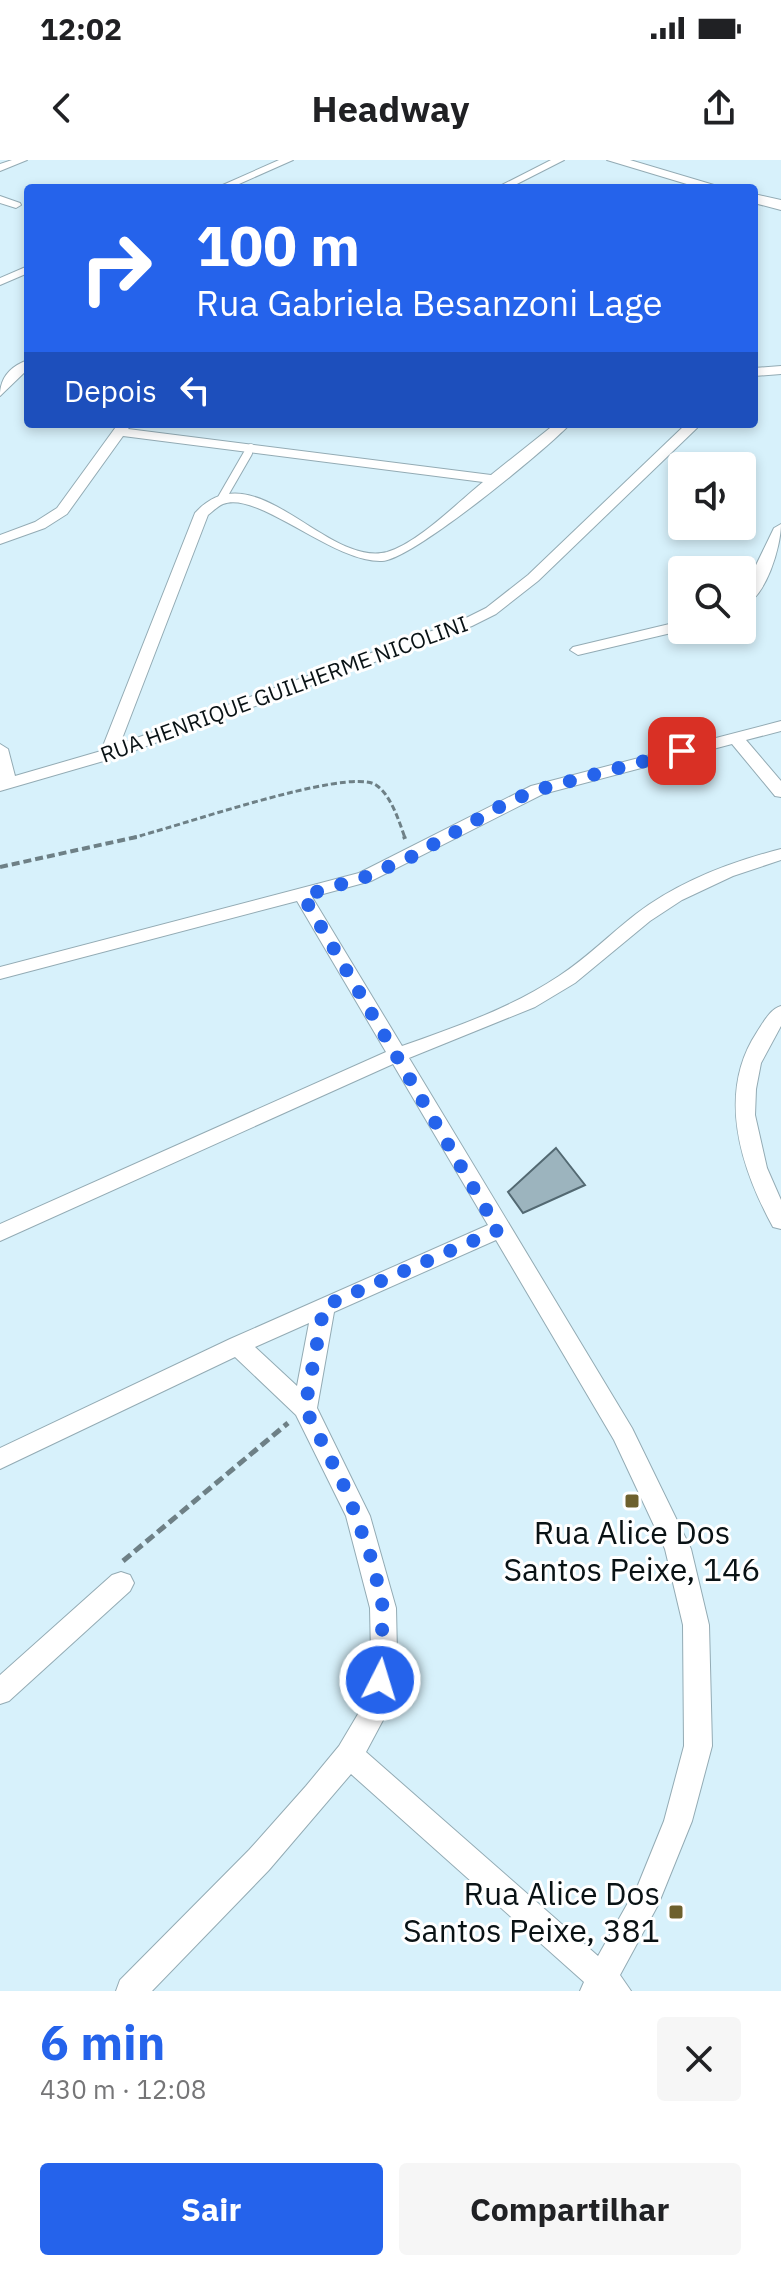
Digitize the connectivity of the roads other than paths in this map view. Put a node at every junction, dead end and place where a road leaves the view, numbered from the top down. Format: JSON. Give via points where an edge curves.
{"nodes":[{"id":1,"x":22,"y":160,"type":"edge"},
{"id":2,"x":288,"y":160,"type":"edge"},
{"id":3,"x":559,"y":160,"type":"edge"},
{"id":4,"x":614,"y":160,"type":"edge"},
{"id":5,"x":0,"y":168,"type":"edge"},
{"id":6,"x":231,"y":184,"type":"edge"},
{"id":7,"x":509,"y":184,"type":"edge"},
{"id":8,"x":702,"y":184,"type":"edge"},
{"id":9,"x":0,"y":199,"type":"edge"},
{"id":10,"x":758,"y":200,"type":"edge"},
{"id":11,"x":16,"y":205,"type":"dead end"},
{"id":12,"x":781,"y":205,"type":"edge"},
{"id":13,"x":24,"y":271,"type":"edge"},
{"id":14,"x":3,"y":280,"type":"edge"},
{"id":15,"x":24,"y":286,"type":"edge"},
{"id":16,"x":24,"y":366,"type":"edge"},
{"id":17,"x":781,"y":370,"type":"edge"},
{"id":18,"x":758,"y":372,"type":"edge"},
{"id":19,"x":0,"y":392,"type":"edge"},
{"id":20,"x":122,"y":428,"type":"edge"},
{"id":21,"x":558,"y":428,"type":"edge"},
{"id":22,"x":690,"y":428,"type":"dead end"},
{"id":23,"x":251,"y":447,"type":"junction"},
{"id":24,"x":495,"y":480,"type":"junction"},
{"id":25,"x":222,"y":498,"type":"junction"},
{"id":26,"x":781,"y":528,"type":"edge"},
{"id":27,"x":0,"y":540,"type":"edge"},
{"id":28,"x":756,"y":583,"type":"edge"},
{"id":29,"x":668,"y":629,"type":"edge"},
{"id":30,"x":578,"y":650,"type":"dead end"},
{"id":31,"x":781,"y":726,"type":"edge"},
{"id":32,"x":735,"y":737,"type":"junction"},
{"id":33,"x":0,"y":749,"type":"edge"},
{"id":34,"x":108,"y":754,"type":"junction"},
{"id":35,"x":4,"y":785,"type":"edge"},
{"id":36,"x":781,"y":792,"type":"edge"},
{"id":37,"x":781,"y":854,"type":"edge"},
{"id":38,"x":303,"y":896,"type":"junction"},
{"id":39,"x":0,"y":973,"type":"edge"},
{"id":40,"x":781,"y":1012,"type":"edge"},
{"id":41,"x":396,"y":1055,"type":"junction"},
{"id":42,"x":781,"y":1221,"type":"edge"},
{"id":43,"x":498,"y":1230,"type":"junction"},
{"id":44,"x":0,"y":1233,"type":"edge"},
{"id":45,"x":324,"y":1306,"type":"junction"},
{"id":46,"x":238,"y":1345,"type":"junction"},
{"id":47,"x":305,"y":1408,"type":"junction"},
{"id":48,"x":0,"y":1459,"type":"edge"},
{"id":49,"x":121,"y":1583,"type":"road end"},
{"id":50,"x":0,"y":1692,"type":"edge"},
{"id":51,"x":349,"y":1755,"type":"junction"},
{"id":52,"x":605,"y":1987,"type":"edge"},
{"id":53,"x":131,"y":1991,"type":"edge"}],
"edges":[{"from":1,"to":5,"type":"street"},
{"from":2,"to":6,"type":"street"},
{"from":3,"to":7,"type":"street"},
{"from":4,"to":8,"type":"main road"},
{"from":9,"to":11,"type":"street"},
{"from":10,"to":12,"type":"main road"},
{"from":13,"to":14,"type":"street"},
{"from":14,"to":15,"type":"street"},
{"from":16,"to":19,"type":"street"},
{"from":17,"to":18,"type":"street"},
{"from":20,"to":23,"type":"street"},
{"from":20,"to":27,"type":"street","via":[[62,511]]},
{"from":21,"to":24,"type":"street"},
{"from":22,"to":34,"type":"street","name":"RUA HENRIQUE GUILHERME NICOLINI","via":[[579,536],[491,611]]},
{"from":23,"to":24,"type":"street"},
{"from":23,"to":25,"type":"lane"},
{"from":24,"to":25,"type":"street","via":[[408,547],[382,557],[341,551],[256,501]]},
{"from":25,"to":34,"type":"street","via":[[202,513]]},
{"from":26,"to":28,"type":"street"},
{"from":29,"to":30,"type":"street"},
{"from":31,"to":32,"type":"street"},
{"from":32,"to":36,"type":"street"},
{"from":32,"to":38,"type":"street","via":[[537,790],[411,857]]},
{"from":33,"to":35,"type":"street"},
{"from":34,"to":35,"type":"street","name":"RUA HENRIQUE GUILHERME NICOLINI"},
{"from":37,"to":41,"type":"street","via":[[685,892],[645,916],[567,980],[529,1000]]},
{"from":38,"to":39,"type":"street"},
{"from":38,"to":41,"type":"street"},
{"from":40,"to":42,"type":"street","via":[[754,1060],[743,1120],[750,1158]]},
{"from":41,"to":43,"type":"street"},
{"from":41,"to":44,"type":"street"},
{"from":43,"to":45,"type":"street"},
{"from":43,"to":52,"type":"street","via":[[654,1493],[678,1549],[696,1625],[698,1746],[678,1821]]},
{"from":45,"to":46,"type":"street"},
{"from":45,"to":47,"type":"street"},
{"from":46,"to":47,"type":"street"},
{"from":46,"to":48,"type":"street"},
{"from":47,"to":51,"type":"street","via":[[358,1516],[383,1608],[377,1707]]},
{"from":49,"to":50,"type":"street"},
{"from":51,"to":52,"type":"street"},
{"from":51,"to":53,"type":"street","via":[[259,1860]]}]}
